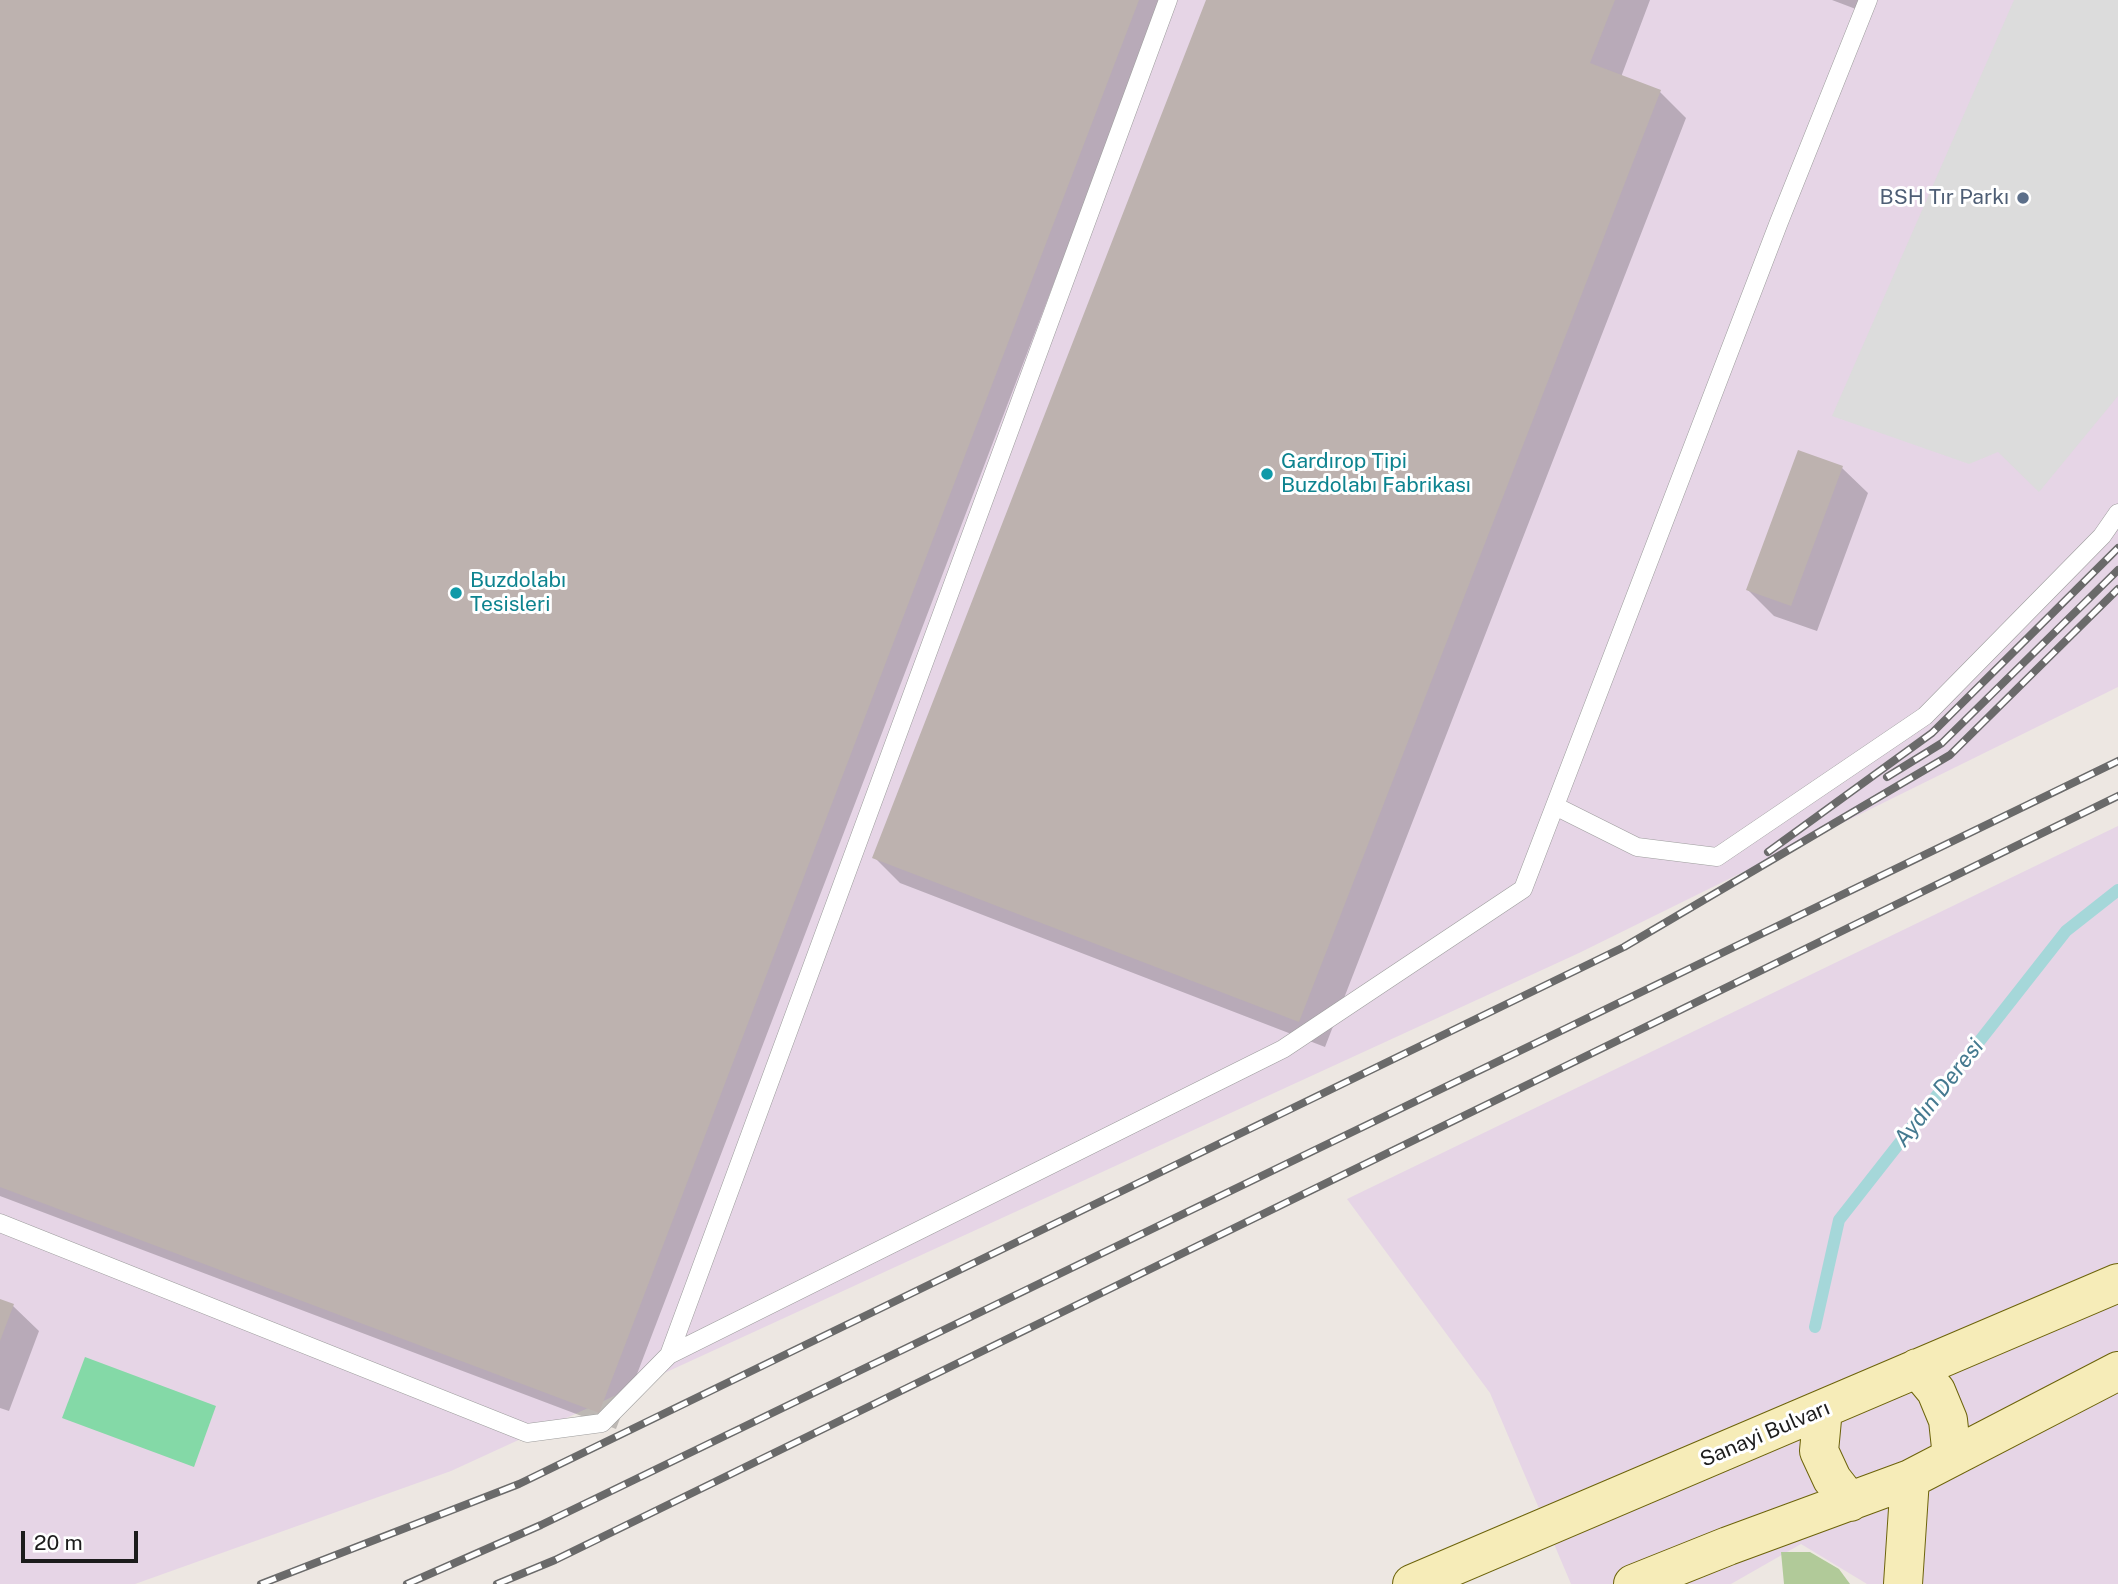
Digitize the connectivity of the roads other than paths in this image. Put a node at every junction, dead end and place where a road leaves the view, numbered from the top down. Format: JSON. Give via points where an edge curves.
{"nodes":[{"id":1,"x":1168,"y":0,"type":"edge"},
{"id":2,"x":1868,"y":0,"type":"edge"},
{"id":3,"x":2118,"y":513,"type":"edge"},
{"id":4,"x":1555,"y":806,"type":"junction"},
{"id":5,"x":0,"y":1223,"type":"edge"},
{"id":6,"x":2118,"y":1283,"type":"edge"},
{"id":7,"x":669,"y":1355,"type":"junction"},
{"id":8,"x":1917,"y":1368,"type":"junction"},
{"id":9,"x":2118,"y":1371,"type":"edge"},
{"id":10,"x":1823,"y":1409,"type":"junction"},
{"id":11,"x":1952,"y":1457,"type":"junction"},
{"id":12,"x":1910,"y":1479,"type":"junction"},
{"id":13,"x":1850,"y":1502,"type":"junction"},
{"id":14,"x":1412,"y":1584,"type":"edge"},
{"id":15,"x":1633,"y":1584,"type":"edge"},
{"id":16,"x":1903,"y":1584,"type":"edge"}],
"edges":[{"from":1,"to":7,"type":"lane"},
{"from":2,"to":4,"type":"lane"},
{"from":3,"to":4,"type":"lane","via":[[2102,536],[1925,716],[1717,857],[1637,847]]},
{"from":4,"to":7,"type":"lane","via":[[1523,889],[1283,1049]]},
{"from":5,"to":7,"type":"lane","via":[[527,1433],[603,1423]]},
{"from":6,"to":8,"type":"main road","name":"Sanayi Bulvarı"},
{"from":8,"to":10,"type":"main road","name":"Sanayi Bulvarı"},
{"from":8,"to":11,"type":"main road","via":[[1936,1391],[1948,1420]]},
{"from":9,"to":11,"type":"main road"},
{"from":10,"to":13,"type":"main road","via":[[1819,1451]]},
{"from":10,"to":14,"type":"main road","name":"Sanayi Bulvarı"},
{"from":11,"to":12,"type":"main road"},
{"from":12,"to":13,"type":"main road"},
{"from":12,"to":16,"type":"main road"},
{"from":13,"to":15,"type":"main road"}]}
